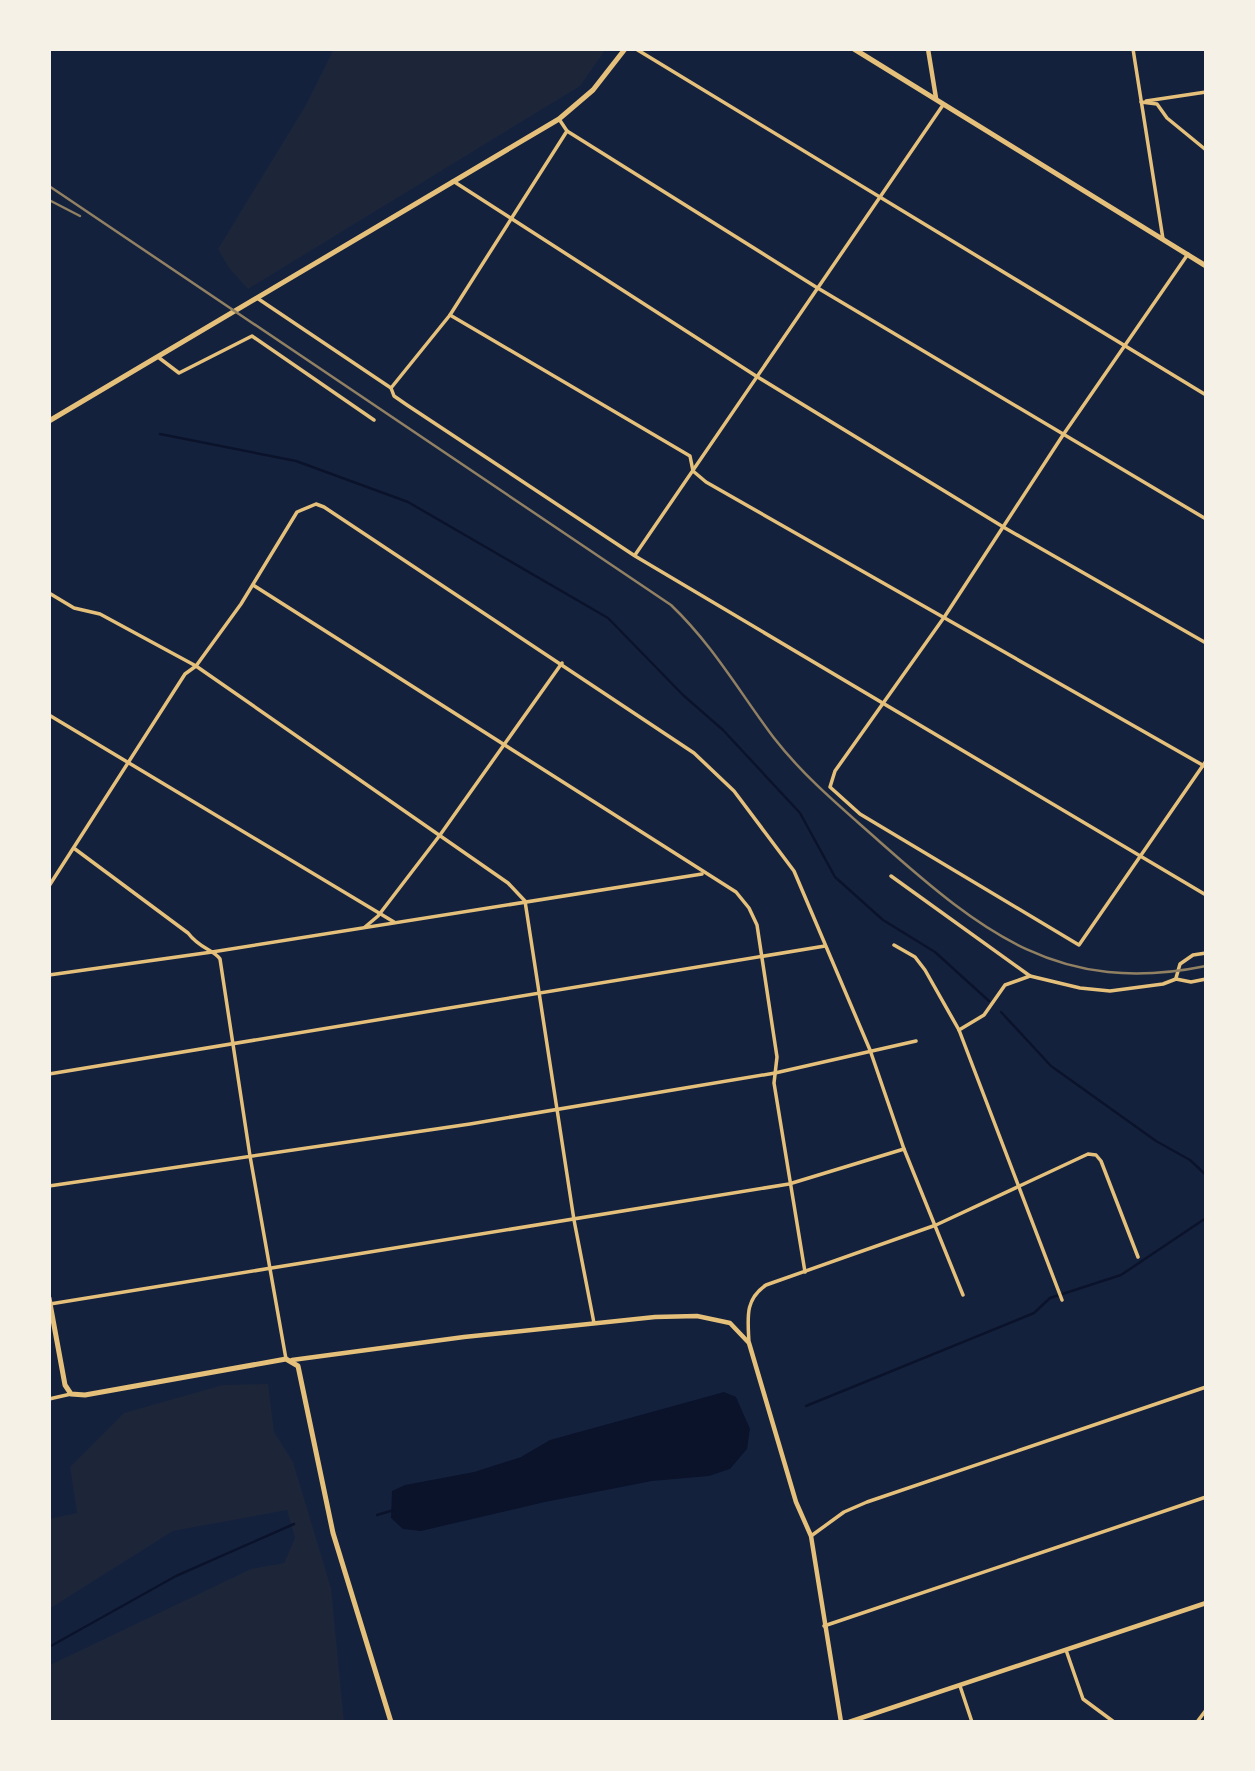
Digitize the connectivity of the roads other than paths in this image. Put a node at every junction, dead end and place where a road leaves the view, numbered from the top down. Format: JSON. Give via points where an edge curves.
{"nodes":[{"id":1,"x":625,"y":49,"type":"edge"},
{"id":2,"x":636,"y":49,"type":"edge"},
{"id":3,"x":854,"y":49,"type":"edge"},
{"id":4,"x":928,"y":49,"type":"edge"},
{"id":5,"x":1133,"y":49,"type":"edge"},
{"id":6,"x":1206,"y":92,"type":"edge"},
{"id":7,"x":936,"y":98,"type":"junction"},
{"id":8,"x":1141,"y":102,"type":"junction"},
{"id":9,"x":944,"y":103,"type":"junction"},
{"id":10,"x":559,"y":119,"type":"junction"},
{"id":11,"x":567,"y":131,"type":"junction"},
{"id":12,"x":1206,"y":150,"type":"edge"},
{"id":13,"x":453,"y":181,"type":"junction"},
{"id":14,"x":880,"y":197,"type":"junction"},
{"id":15,"x":510,"y":220,"type":"junction"},
{"id":16,"x":1163,"y":239,"type":"junction"},
{"id":17,"x":1188,"y":254,"type":"junction"},
{"id":18,"x":1206,"y":266,"type":"edge"},
{"id":19,"x":816,"y":287,"type":"junction"},
{"id":20,"x":257,"y":298,"type":"junction"},
{"id":21,"x":450,"y":315,"type":"junction"},
{"id":22,"x":1126,"y":347,"type":"junction"},
{"id":23,"x":158,"y":357,"type":"junction"},
{"id":24,"x":756,"y":376,"type":"junction"},
{"id":25,"x":391,"y":388,"type":"junction"},
{"id":26,"x":1206,"y":395,"type":"edge"},
{"id":27,"x":374,"y":420,"type":"dead end"},
{"id":28,"x":49,"y":421,"type":"edge"},
{"id":29,"x":1063,"y":435,"type":"junction"},
{"id":30,"x":692,"y":471,"type":"junction"},
{"id":31,"x":1206,"y":519,"type":"edge"},
{"id":32,"x":1005,"y":528,"type":"junction"},
{"id":33,"x":635,"y":556,"type":"junction"},
{"id":34,"x":253,"y":585,"type":"junction"},
{"id":35,"x":49,"y":593,"type":"edge"},
{"id":36,"x":945,"y":616,"type":"junction"},
{"id":37,"x":1206,"y":643,"type":"edge"},
{"id":38,"x":562,"y":663,"type":"junction"},
{"id":39,"x":196,"y":666,"type":"junction"},
{"id":40,"x":886,"y":702,"type":"junction"},
{"id":41,"x":49,"y":716,"type":"edge"},
{"id":42,"x":504,"y":746,"type":"junction"},
{"id":43,"x":130,"y":762,"type":"junction"},
{"id":44,"x":1205,"y":764,"type":"edge"},
{"id":45,"x":440,"y":835,"type":"junction"},
{"id":46,"x":75,"y":849,"type":"junction"},
{"id":47,"x":1142,"y":856,"type":"junction"},
{"id":48,"x":704,"y":874,"type":"junction"},
{"id":49,"x":891,"y":876,"type":"dead end"},
{"id":50,"x":49,"y":886,"type":"edge"},
{"id":51,"x":1206,"y":895,"type":"edge"},
{"id":52,"x":525,"y":901,"type":"junction"},
{"id":53,"x":378,"y":916,"type":"junction"},
{"id":54,"x":396,"y":923,"type":"junction"},
{"id":55,"x":363,"y":929,"type":"junction"},
{"id":56,"x":894,"y":945,"type":"dead end"},
{"id":57,"x":825,"y":946,"type":"junction"},
{"id":58,"x":212,"y":952,"type":"junction"},
{"id":59,"x":1206,"y":953,"type":"edge"},
{"id":60,"x":762,"y":957,"type":"junction"},
{"id":61,"x":49,"y":975,"type":"edge"},
{"id":62,"x":1030,"y":976,"type":"junction"},
{"id":63,"x":1176,"y":979,"type":"junction"},
{"id":64,"x":1206,"y":979,"type":"edge"},
{"id":65,"x":541,"y":994,"type":"junction"},
{"id":66,"x":958,"y":1030,"type":"junction"},
{"id":67,"x":916,"y":1041,"type":"dead end"},
{"id":68,"x":232,"y":1045,"type":"junction"},
{"id":69,"x":870,"y":1050,"type":"junction"},
{"id":70,"x":775,"y":1073,"type":"junction"},
{"id":71,"x":49,"y":1074,"type":"edge"},
{"id":72,"x":558,"y":1107,"type":"junction"},
{"id":73,"x":904,"y":1149,"type":"junction"},
{"id":74,"x":250,"y":1156,"type":"junction"},
{"id":75,"x":789,"y":1184,"type":"junction"},
{"id":76,"x":49,"y":1186,"type":"edge"},
{"id":77,"x":1017,"y":1186,"type":"junction"},
{"id":78,"x":575,"y":1220,"type":"junction"},
{"id":79,"x":936,"y":1226,"type":"junction"},
{"id":80,"x":1138,"y":1257,"type":"dead end"},
{"id":81,"x":270,"y":1269,"type":"junction"},
{"id":82,"x":805,"y":1272,"type":"junction"},
{"id":83,"x":963,"y":1295,"type":"dead end"},
{"id":84,"x":1062,"y":1300,"type":"dead end"},
{"id":85,"x":49,"y":1302,"type":"edge"},
{"id":86,"x":595,"y":1325,"type":"junction"},
{"id":87,"x":749,"y":1343,"type":"junction"},
{"id":88,"x":289,"y":1359,"type":"junction"},
{"id":89,"x":1206,"y":1388,"type":"edge"},
{"id":90,"x":71,"y":1394,"type":"junction"},
{"id":91,"x":49,"y":1399,"type":"edge"},
{"id":92,"x":1206,"y":1497,"type":"edge"},
{"id":93,"x":811,"y":1536,"type":"junction"},
{"id":94,"x":1206,"y":1603,"type":"edge"},
{"id":95,"x":824,"y":1626,"type":"junction"},
{"id":96,"x":1066,"y":1650,"type":"junction"},
{"id":97,"x":960,"y":1686,"type":"junction"},
{"id":98,"x":1206,"y":1710,"type":"edge"},
{"id":99,"x":391,"y":1722,"type":"edge"},
{"id":100,"x":841,"y":1722,"type":"edge"},
{"id":101,"x":849,"y":1722,"type":"edge"},
{"id":102,"x":972,"y":1722,"type":"edge"},
{"id":103,"x":1114,"y":1722,"type":"edge"},
{"id":104,"x":1197,"y":1722,"type":"edge"}],
"edges":[{"from":1,"to":10,"type":"main road","via":[[593,90]]},
{"from":2,"to":14,"type":"street"},
{"from":3,"to":7,"type":"main road"},
{"from":4,"to":7,"type":"street"},
{"from":5,"to":8,"type":"street"},
{"from":6,"to":8,"type":"street"},
{"from":7,"to":9,"type":"main road"},
{"from":8,"to":12,"type":"street","via":[[1157,104]]},
{"from":8,"to":16,"type":"street"},
{"from":9,"to":14,"type":"street"},
{"from":9,"to":16,"type":"main road"},
{"from":10,"to":11,"type":"street"},
{"from":10,"to":13,"type":"main road"},
{"from":11,"to":15,"type":"street"},
{"from":11,"to":19,"type":"street"},
{"from":13,"to":15,"type":"street"},
{"from":13,"to":20,"type":"main road"},
{"from":14,"to":19,"type":"street"},
{"from":14,"to":22,"type":"street"},
{"from":15,"to":21,"type":"street"},
{"from":15,"to":24,"type":"street"},
{"from":16,"to":17,"type":"main road"},
{"from":17,"to":18,"type":"main road"},
{"from":17,"to":22,"type":"street"},
{"from":19,"to":24,"type":"street"},
{"from":19,"to":29,"type":"street"},
{"from":20,"to":23,"type":"main road"},
{"from":20,"to":25,"type":"street"},
{"from":21,"to":25,"type":"street"},
{"from":21,"to":30,"type":"street","via":[[690,456]]},
{"from":22,"to":26,"type":"street"},
{"from":22,"to":29,"type":"street"},
{"from":23,"to":27,"type":"street","via":[[179,373],[252,336]]},
{"from":23,"to":28,"type":"main road"},
{"from":24,"to":30,"type":"street"},
{"from":24,"to":32,"type":"street"},
{"from":25,"to":33,"type":"street","via":[[407,405]]},
{"from":29,"to":31,"type":"street"},
{"from":29,"to":32,"type":"street"},
{"from":30,"to":33,"type":"street"},
{"from":30,"to":36,"type":"street"},
{"from":32,"to":36,"type":"street"},
{"from":32,"to":37,"type":"street"},
{"from":33,"to":40,"type":"street"},
{"from":34,"to":38,"type":"street","via":[[297,512],[316,504]]},
{"from":34,"to":39,"type":"street"},
{"from":34,"to":42,"type":"street"},
{"from":35,"to":39,"type":"street","via":[[74,608],[100,614]]},
{"from":36,"to":40,"type":"street"},
{"from":36,"to":44,"type":"street"},
{"from":38,"to":42,"type":"street"},
{"from":38,"to":57,"type":"street","via":[[694,752],[734,791],[794,871]]},
{"from":39,"to":43,"type":"street","via":[[185,674]]},
{"from":39,"to":45,"type":"street"},
{"from":40,"to":47,"type":"street"},
{"from":40,"to":47,"type":"street","via":[[835,771],[830,787],[860,814],[1079,945]]},
{"from":41,"to":43,"type":"street"},
{"from":42,"to":45,"type":"street"},
{"from":42,"to":48,"type":"street"},
{"from":43,"to":46,"type":"street"},
{"from":43,"to":53,"type":"street"},
{"from":44,"to":47,"type":"street"},
{"from":45,"to":52,"type":"street","via":[[508,883]]},
{"from":45,"to":53,"type":"street"},
{"from":46,"to":50,"type":"street"},
{"from":46,"to":58,"type":"street"},
{"from":47,"to":51,"type":"street"},
{"from":48,"to":52,"type":"street"},
{"from":48,"to":60,"type":"street","via":[[736,892],[749,908]]},
{"from":49,"to":62,"type":"street"},
{"from":52,"to":54,"type":"street"},
{"from":52,"to":65,"type":"street"},
{"from":53,"to":54,"type":"street"},
{"from":53,"to":55,"type":"street"},
{"from":54,"to":55,"type":"street"},
{"from":55,"to":58,"type":"street"},
{"from":56,"to":66,"type":"street","via":[[920,964]]},
{"from":57,"to":60,"type":"street"},
{"from":57,"to":69,"type":"street"},
{"from":58,"to":61,"type":"street"},
{"from":58,"to":68,"type":"street","via":[[220,959]]},
{"from":59,"to":63,"type":"street","via":[[1180,964]]},
{"from":60,"to":65,"type":"street"},
{"from":60,"to":70,"type":"street","via":[[778,1057]]},
{"from":62,"to":63,"type":"street","via":[[1110,991]]},
{"from":62,"to":66,"type":"street","via":[[1004,985],[984,1015]]},
{"from":63,"to":64,"type":"street"},
{"from":65,"to":68,"type":"street"},
{"from":65,"to":72,"type":"street"},
{"from":66,"to":77,"type":"street"},
{"from":67,"to":69,"type":"street"},
{"from":68,"to":71,"type":"street"},
{"from":68,"to":74,"type":"street"},
{"from":69,"to":70,"type":"street"},
{"from":69,"to":73,"type":"street"},
{"from":70,"to":72,"type":"street"},
{"from":70,"to":75,"type":"street"},
{"from":72,"to":74,"type":"street"},
{"from":72,"to":78,"type":"street"},
{"from":73,"to":75,"type":"street"},
{"from":73,"to":79,"type":"street"},
{"from":74,"to":76,"type":"street"},
{"from":74,"to":81,"type":"street"},
{"from":75,"to":78,"type":"street"},
{"from":75,"to":82,"type":"street"},
{"from":77,"to":79,"type":"street"},
{"from":77,"to":80,"type":"street","via":[[1088,1154],[1096,1155]]},
{"from":77,"to":84,"type":"street"},
{"from":78,"to":81,"type":"street"},
{"from":78,"to":86,"type":"street"},
{"from":79,"to":82,"type":"street"},
{"from":79,"to":83,"type":"street"},
{"from":81,"to":85,"type":"street"},
{"from":81,"to":88,"type":"street"},
{"from":82,"to":87,"type":"street","via":[[766,1285],[754,1294],[749,1305]]},
{"from":85,"to":90,"type":"main road","via":[[65,1385]]},
{"from":86,"to":87,"type":"street","via":[[697,1316],[730,1323]]},
{"from":86,"to":88,"type":"street"},
{"from":87,"to":93,"type":"street","via":[[796,1502]]},
{"from":88,"to":90,"type":"main road"},
{"from":88,"to":99,"type":"main road","via":[[302,1378],[333,1533]]},
{"from":89,"to":93,"type":"street","via":[[867,1502]]},
{"from":90,"to":91,"type":"street"},
{"from":92,"to":95,"type":"street"},
{"from":93,"to":95,"type":"street"},
{"from":94,"to":96,"type":"street"},
{"from":95,"to":100,"type":"street"},
{"from":96,"to":97,"type":"street"},
{"from":96,"to":103,"type":"street","via":[[1083,1699]]},
{"from":97,"to":101,"type":"street"},
{"from":97,"to":102,"type":"street"},
{"from":98,"to":104,"type":"street"}]}
